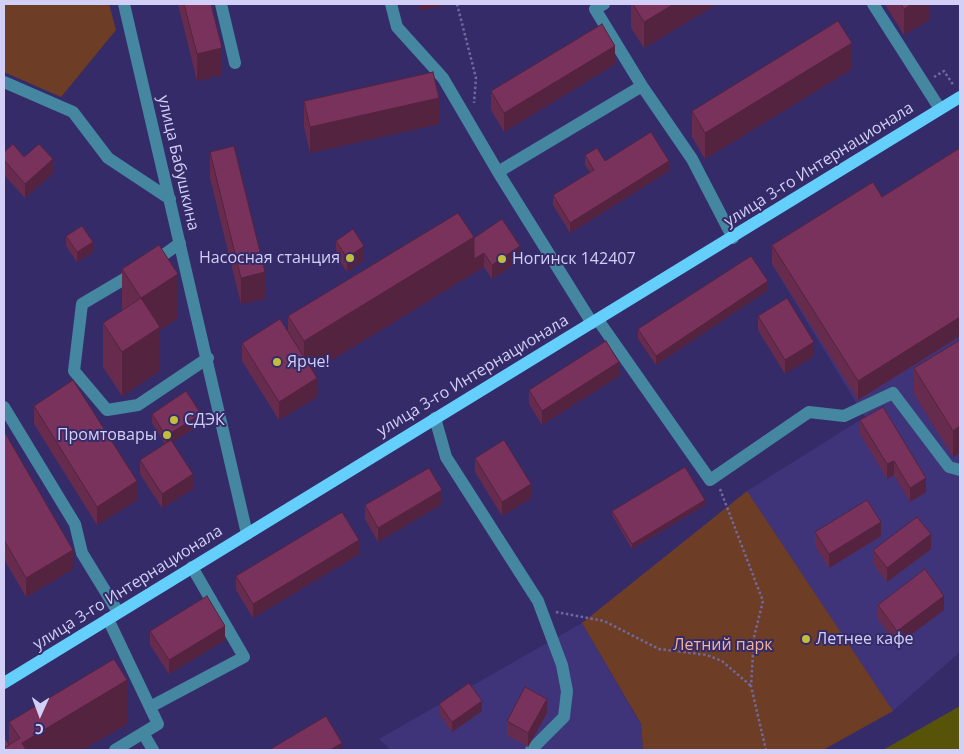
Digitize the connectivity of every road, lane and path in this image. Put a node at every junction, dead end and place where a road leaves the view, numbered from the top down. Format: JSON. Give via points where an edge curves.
{"nodes":[{"id":1,"x":124,"y":4,"type":"edge"},
{"id":2,"x":221,"y":4,"type":"edge"},
{"id":3,"x":391,"y":4,"type":"edge"},
{"id":4,"x":457,"y":4,"type":"edge"},
{"id":5,"x":604,"y":4,"type":"edge"},
{"id":6,"x":872,"y":4,"type":"edge"},
{"id":7,"x":235,"y":64,"type":"dead end"},
{"id":8,"x":4,"y":82,"type":"edge"},
{"id":9,"x":924,"y":84,"type":"junction"},
{"id":10,"x":642,"y":86,"type":"junction"},
{"id":11,"x":958,"y":93,"type":"edge"},
{"id":12,"x":940,"y":109,"type":"junction"},
{"id":13,"x":472,"y":127,"type":"junction"},
{"id":14,"x":498,"y":172,"type":"junction"},
{"id":15,"x":170,"y":199,"type":"junction"},
{"id":16,"x":733,"y":238,"type":"junction"},
{"id":17,"x":180,"y":243,"type":"junction"},
{"id":18,"x":595,"y":322,"type":"junction"},
{"id":19,"x":208,"y":358,"type":"junction"},
{"id":20,"x":4,"y":407,"type":"edge"},
{"id":21,"x":435,"y":418,"type":"junction"},
{"id":22,"x":960,"y":470,"type":"edge"},
{"id":23,"x":713,"y":478,"type":"junction"},
{"id":24,"x":246,"y":534,"type":"junction"},
{"id":25,"x":192,"y":567,"type":"junction"},
{"id":26,"x":538,"y":601,"type":"junction"},
{"id":27,"x":113,"y":616,"type":"junction"},
{"id":28,"x":4,"y":683,"type":"edge"},
{"id":29,"x":751,"y":686,"type":"junction"},
{"id":30,"x":150,"y":707,"type":"junction"},
{"id":31,"x":143,"y":733,"type":"junction"},
{"id":32,"x":115,"y":750,"type":"edge"},
{"id":33,"x":153,"y":750,"type":"edge"},
{"id":34,"x":531,"y":750,"type":"edge"},
{"id":35,"x":766,"y":750,"type":"edge"}],
"edges":[{"from":1,"to":15,"type":"street","name":"улица Бабушкина"},
{"from":2,"to":7,"type":"street"},
{"from":3,"to":13,"type":"street","via":[[397,27],[443,78]]},
{"from":4,"to":13,"type":"path","via":[[476,78]]},
{"from":5,"to":10,"type":"street","via":[[595,9]]},
{"from":6,"to":9,"type":"street"},
{"from":8,"to":15,"type":"street","via":[[73,112],[108,158]]},
{"from":9,"to":11,"type":"path","via":[[944,71]]},
{"from":9,"to":12,"type":"street"},
{"from":10,"to":14,"type":"street"},
{"from":10,"to":16,"type":"street","via":[[692,159]]},
{"from":11,"to":12,"type":"main road","name":"улица 3-го Интернационала"},
{"from":12,"to":16,"type":"main road","name":"улица 3-го Интернационала"},
{"from":13,"to":14,"type":"street"},
{"from":14,"to":18,"type":"street"},
{"from":15,"to":17,"type":"street","name":"улица Бабушкина"},
{"from":16,"to":18,"type":"main road","name":"улица 3-го Интернационала"},
{"from":17,"to":19,"type":"street","name":"улица Бабушкина"},
{"from":17,"to":19,"type":"street","via":[[82,304],[74,371],[107,410],[138,405]]},
{"from":18,"to":21,"type":"main road","name":"улица 3-го Интернационала"},
{"from":18,"to":23,"type":"street"},
{"from":19,"to":24,"type":"street","name":"улица Бабушкина"},
{"from":20,"to":27,"type":"street","via":[[75,524],[82,553]]},
{"from":21,"to":24,"type":"main road","name":"улица 3-го Интернационала"},
{"from":21,"to":26,"type":"street","via":[[446,457]]},
{"from":22,"to":23,"type":"street","via":[[949,467],[893,392],[844,416],[808,412]]},
{"from":23,"to":29,"type":"path","via":[[763,601],[754,636]]},
{"from":24,"to":25,"type":"main road","name":"улица 3-го Интернационала"},
{"from":25,"to":27,"type":"main road","name":"улица 3-го Интернационала"},
{"from":25,"to":30,"type":"street","via":[[244,657]]},
{"from":26,"to":29,"type":"path","via":[[554,612],[604,621],[659,648],[707,655],[722,661]]},
{"from":26,"to":34,"type":"street","via":[[562,665],[567,691],[564,717]]},
{"from":27,"to":28,"type":"main road","name":"улица 3-го Интернационала"},
{"from":27,"to":30,"type":"street"},
{"from":29,"to":35,"type":"path"},
{"from":30,"to":31,"type":"street","via":[[158,724]]},
{"from":31,"to":32,"type":"street"},
{"from":31,"to":33,"type":"street"}]}
